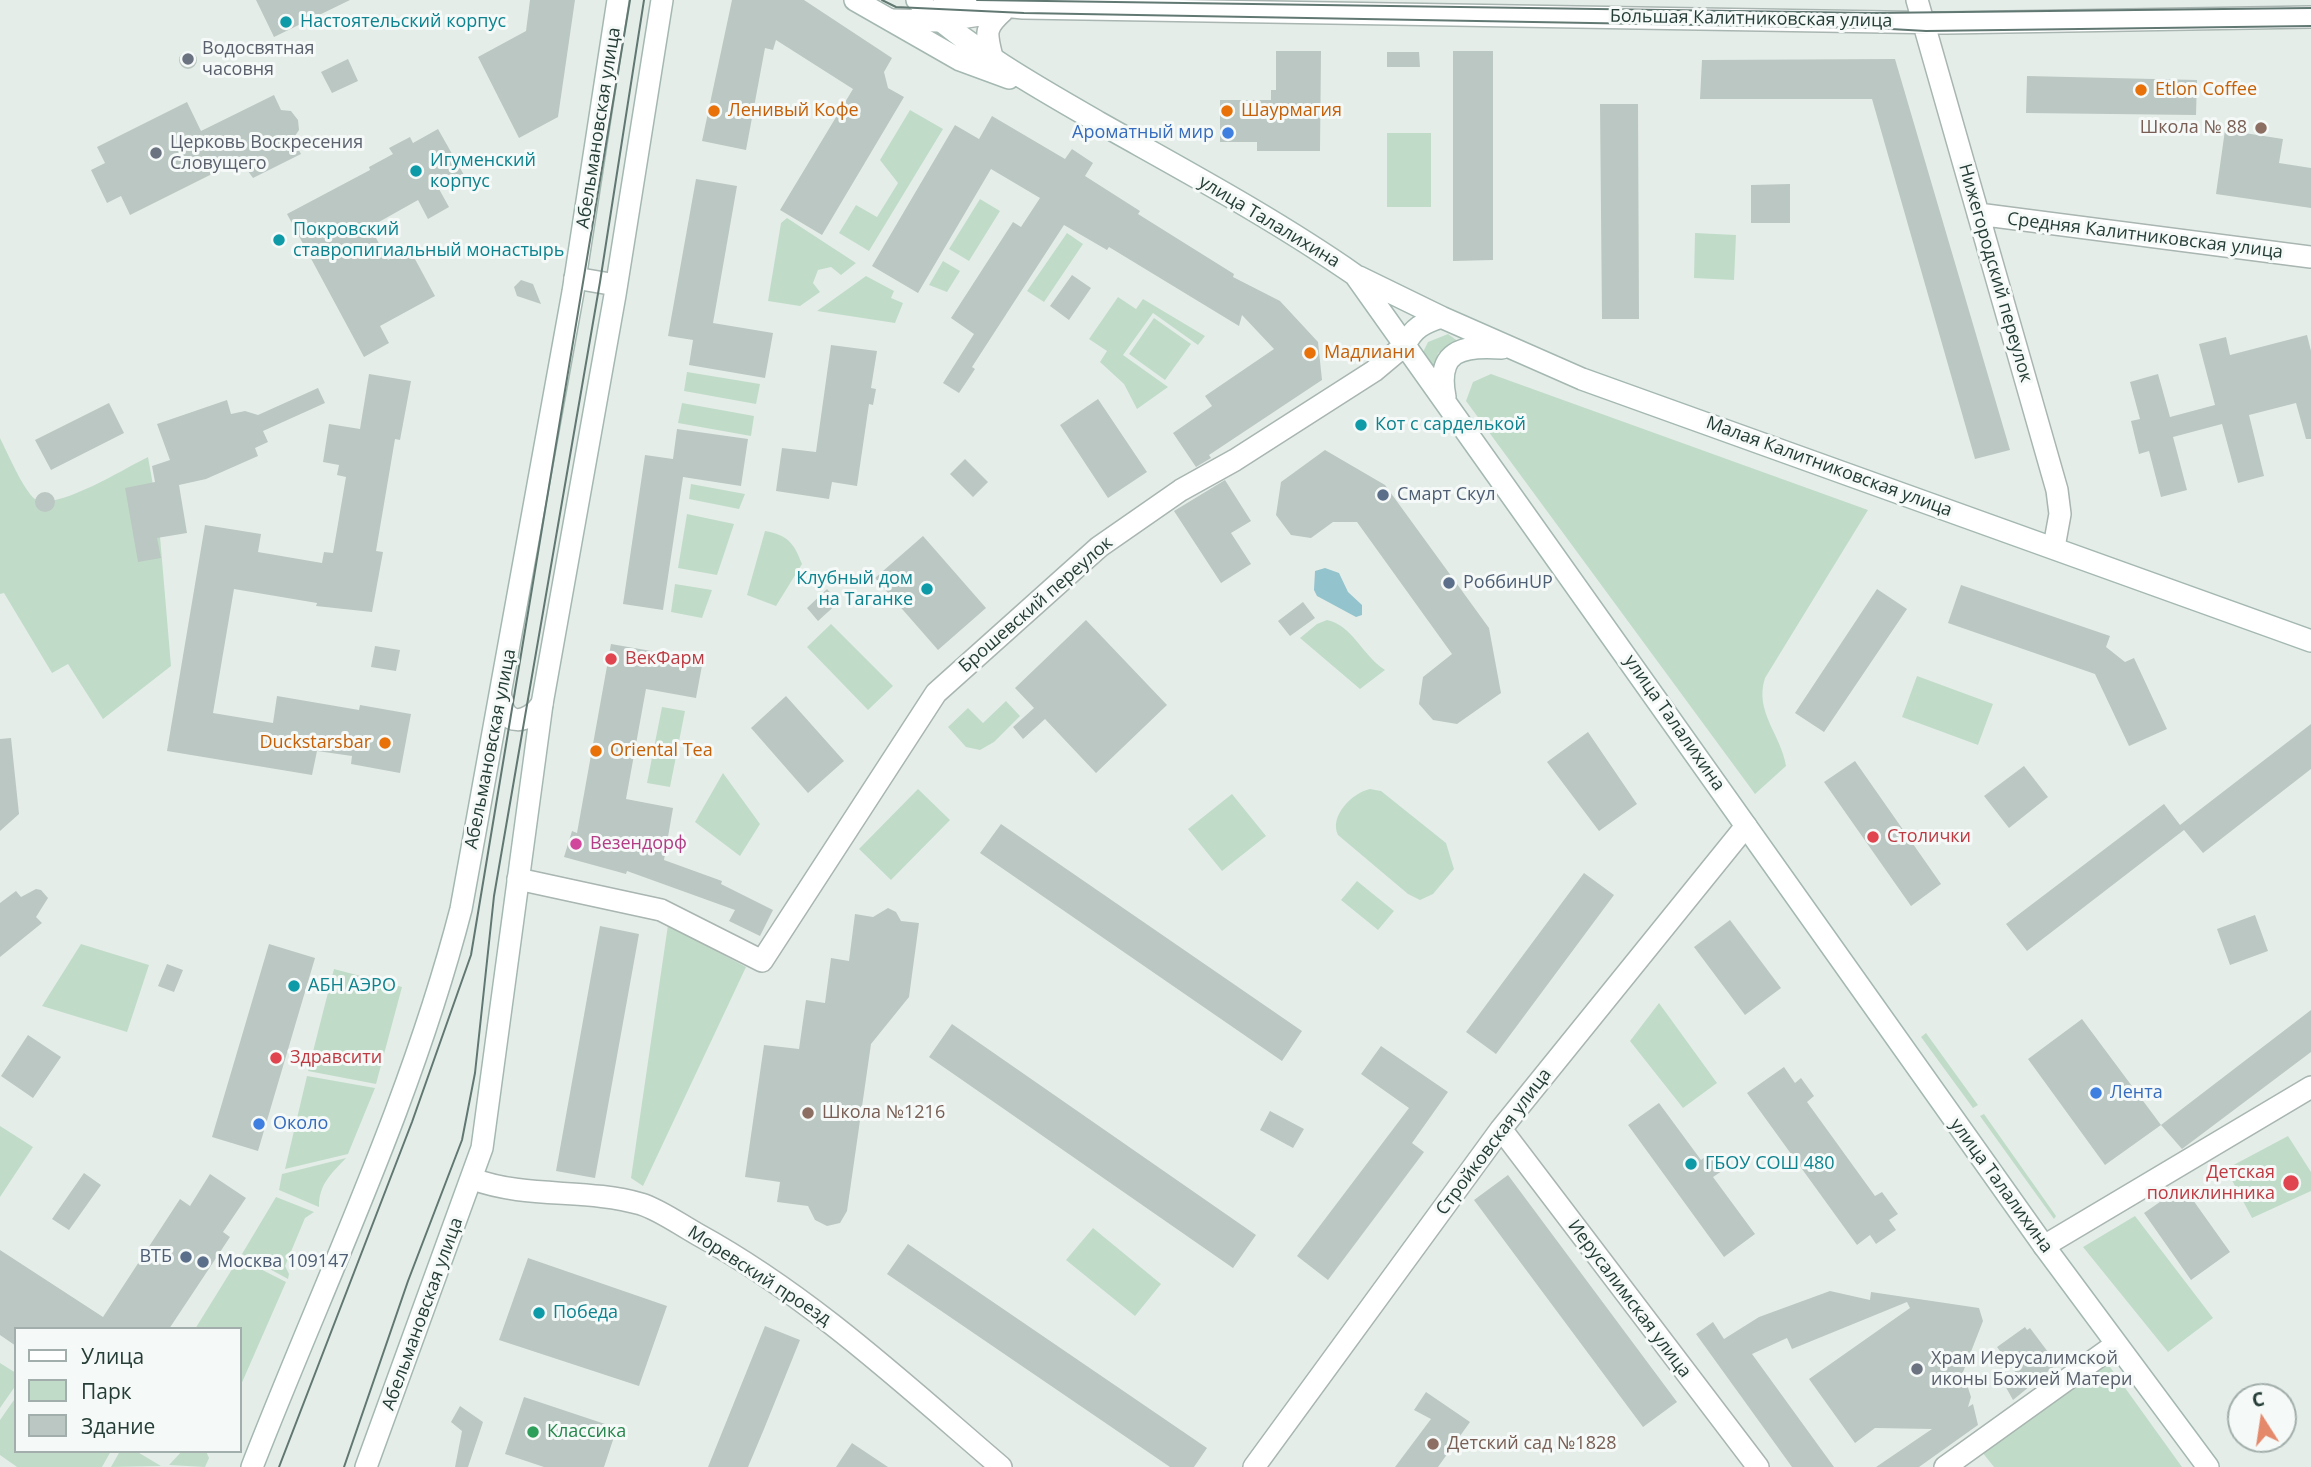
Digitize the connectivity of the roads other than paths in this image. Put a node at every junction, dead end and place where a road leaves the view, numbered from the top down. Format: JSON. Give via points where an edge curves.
{"nodes":[{"id":1,"x":618,"y":0,"type":"edge"},
{"id":2,"x":855,"y":0,"type":"edge"},
{"id":3,"x":916,"y":0,"type":"edge"},
{"id":4,"x":944,"y":0,"type":"edge"},
{"id":5,"x":1917,"y":0,"type":"edge"},
{"id":6,"x":663,"y":3,"type":"edge"},
{"id":7,"x":971,"y":3,"type":"junction"},
{"id":8,"x":1013,"y":9,"type":"junction"},
{"id":9,"x":2311,"y":17,"type":"edge"},
{"id":10,"x":891,"y":20,"type":"junction"},
{"id":11,"x":948,"y":23,"type":"junction"},
{"id":12,"x":1923,"y":23,"type":"junction"},
{"id":13,"x":950,"y":54,"type":"junction"},
{"id":14,"x":992,"y":57,"type":"junction"},
{"id":15,"x":1040,"y":89,"type":"junction"},
{"id":16,"x":1979,"y":214,"type":"junction"},
{"id":17,"x":2311,"y":257,"type":"edge"},
{"id":18,"x":1355,"y":275,"type":"junction"},
{"id":19,"x":575,"y":278,"type":"junction"},
{"id":20,"x":616,"y":285,"type":"junction"},
{"id":21,"x":1441,"y":317,"type":"junction"},
{"id":22,"x":1405,"y":345,"type":"junction"},
{"id":23,"x":1514,"y":348,"type":"junction"},
{"id":24,"x":1445,"y":400,"type":"junction"},
{"id":25,"x":2054,"y":547,"type":"junction"},
{"id":26,"x":2311,"y":641,"type":"edge"},
{"id":27,"x":501,"y":697,"type":"junction"},
{"id":28,"x":542,"y":704,"type":"junction"},
{"id":29,"x":1746,"y":826,"type":"junction"},
{"id":30,"x":518,"y":878,"type":"junction"},
{"id":31,"x":2311,"y":1087,"type":"edge"},
{"id":32,"x":1502,"y":1129,"type":"junction"},
{"id":33,"x":473,"y":1178,"type":"junction"},
{"id":34,"x":2044,"y":1246,"type":"junction"},
{"id":35,"x":2116,"y":1345,"type":"junction"},
{"id":36,"x":252,"y":1467,"type":"edge"},
{"id":37,"x":366,"y":1467,"type":"edge"},
{"id":38,"x":1001,"y":1467,"type":"edge"},
{"id":39,"x":1254,"y":1467,"type":"edge"},
{"id":40,"x":1758,"y":1467,"type":"edge"},
{"id":41,"x":1945,"y":1467,"type":"edge"},
{"id":42,"x":2207,"y":1467,"type":"edge"}],
"edges":[{"from":1,"to":19,"type":"street","name":"Абельмановская улица"},
{"from":2,"to":10,"type":"street","name":"улица Талалихина"},
{"from":3,"to":11,"type":"street","name":"улица Талалихина"},
{"from":4,"to":7,"type":"street","name":"Большая Калитниковская улица"},
{"from":5,"to":12,"type":"street","name":"Нижегородский переулок"},
{"from":6,"to":20,"type":"street","name":"Абельмановская улица"},
{"from":7,"to":8,"type":"street","name":"Большая Калитниковская улица"},
{"from":7,"to":11,"type":"street"},
{"from":8,"to":11,"type":"street","name":"Большая Калитниковская улица"},
{"from":8,"to":12,"type":"street","name":"Большая Калитниковская улица"},
{"from":8,"to":14,"type":"street","via":[[990,22],[986,36]]},
{"from":9,"to":12,"type":"street","name":"Большая Калитниковская улица"},
{"from":10,"to":11,"type":"street","name":"Большая Калитниковская улица"},
{"from":10,"to":13,"type":"street","name":"улица Талалихина"},
{"from":11,"to":13,"type":"street"},
{"from":11,"to":14,"type":"street","name":"улица Талалихина"},
{"from":12,"to":16,"type":"street","name":"Нижегородский переулок"},
{"from":13,"to":15,"type":"street","name":"улица Талалихина"},
{"from":14,"to":15,"type":"street","name":"улица Талалихина"},
{"from":15,"to":18,"type":"street","name":"улица Талалихина","via":[[1299,236]]},
{"from":16,"to":17,"type":"street","name":"Средняя Калитниковская улица"},
{"from":16,"to":25,"type":"street","name":"Нижегородский переулок","via":[[2057,490],[2060,514]]},
{"from":18,"to":21,"type":"street","name":"Малая Калитниковская улица"},
{"from":18,"to":22,"type":"street","name":"улица Талалихина"},
{"from":19,"to":20,"type":"street"},
{"from":19,"to":27,"type":"street","name":"Абельмановская улица"},
{"from":20,"to":28,"type":"street","name":"Абельмановская улица"},
{"from":21,"to":22,"type":"street","name":"Брошевский переулок","via":[[1421,324]]},
{"from":21,"to":23,"type":"street","name":"Малая Калитниковская улица"},
{"from":22,"to":24,"type":"street","name":"улица Талалихина"},
{"from":22,"to":30,"type":"street","name":"Брошевский переулок","via":[[1374,371],[1181,490],[1099,547],[936,693],[762,961],[661,910]]},
{"from":23,"to":24,"type":"street","via":[[1478,346],[1450,357],[1441,374]]},
{"from":23,"to":25,"type":"street","name":"Малая Калитниковская улица","via":[[1582,379]]},
{"from":24,"to":29,"type":"street","name":"улица Талалихина"},
{"from":25,"to":26,"type":"street","name":"Малая Калитниковская улица"},
{"from":27,"to":28,"type":"street","via":[[508,715],[520,720],[533,716]]},
{"from":27,"to":36,"type":"street","name":"Абельмановская улица","via":[[461,909],[443,978],[354,1222]]},
{"from":28,"to":30,"type":"street","name":"Абельмановская улица"},
{"from":29,"to":32,"type":"street","name":"Стройковская улица"},
{"from":29,"to":34,"type":"street","name":"улица Талалихина"},
{"from":30,"to":33,"type":"street","name":"Абельмановская улица","via":[[482,1148]]},
{"from":31,"to":34,"type":"street"},
{"from":32,"to":39,"type":"street","name":"Стройковская улица"},
{"from":32,"to":40,"type":"street","name":"Иерусалимская улица"},
{"from":33,"to":37,"type":"street","name":"Абельмановская улица"},
{"from":33,"to":38,"type":"street","name":"Моревский проезд","via":[[529,1193],[620,1199],[655,1211],[724,1249],[820,1313]]},
{"from":34,"to":35,"type":"street","name":"улица Талалихина"},
{"from":35,"to":41,"type":"street"},
{"from":35,"to":42,"type":"street","name":"улица Талалихина"}]}
